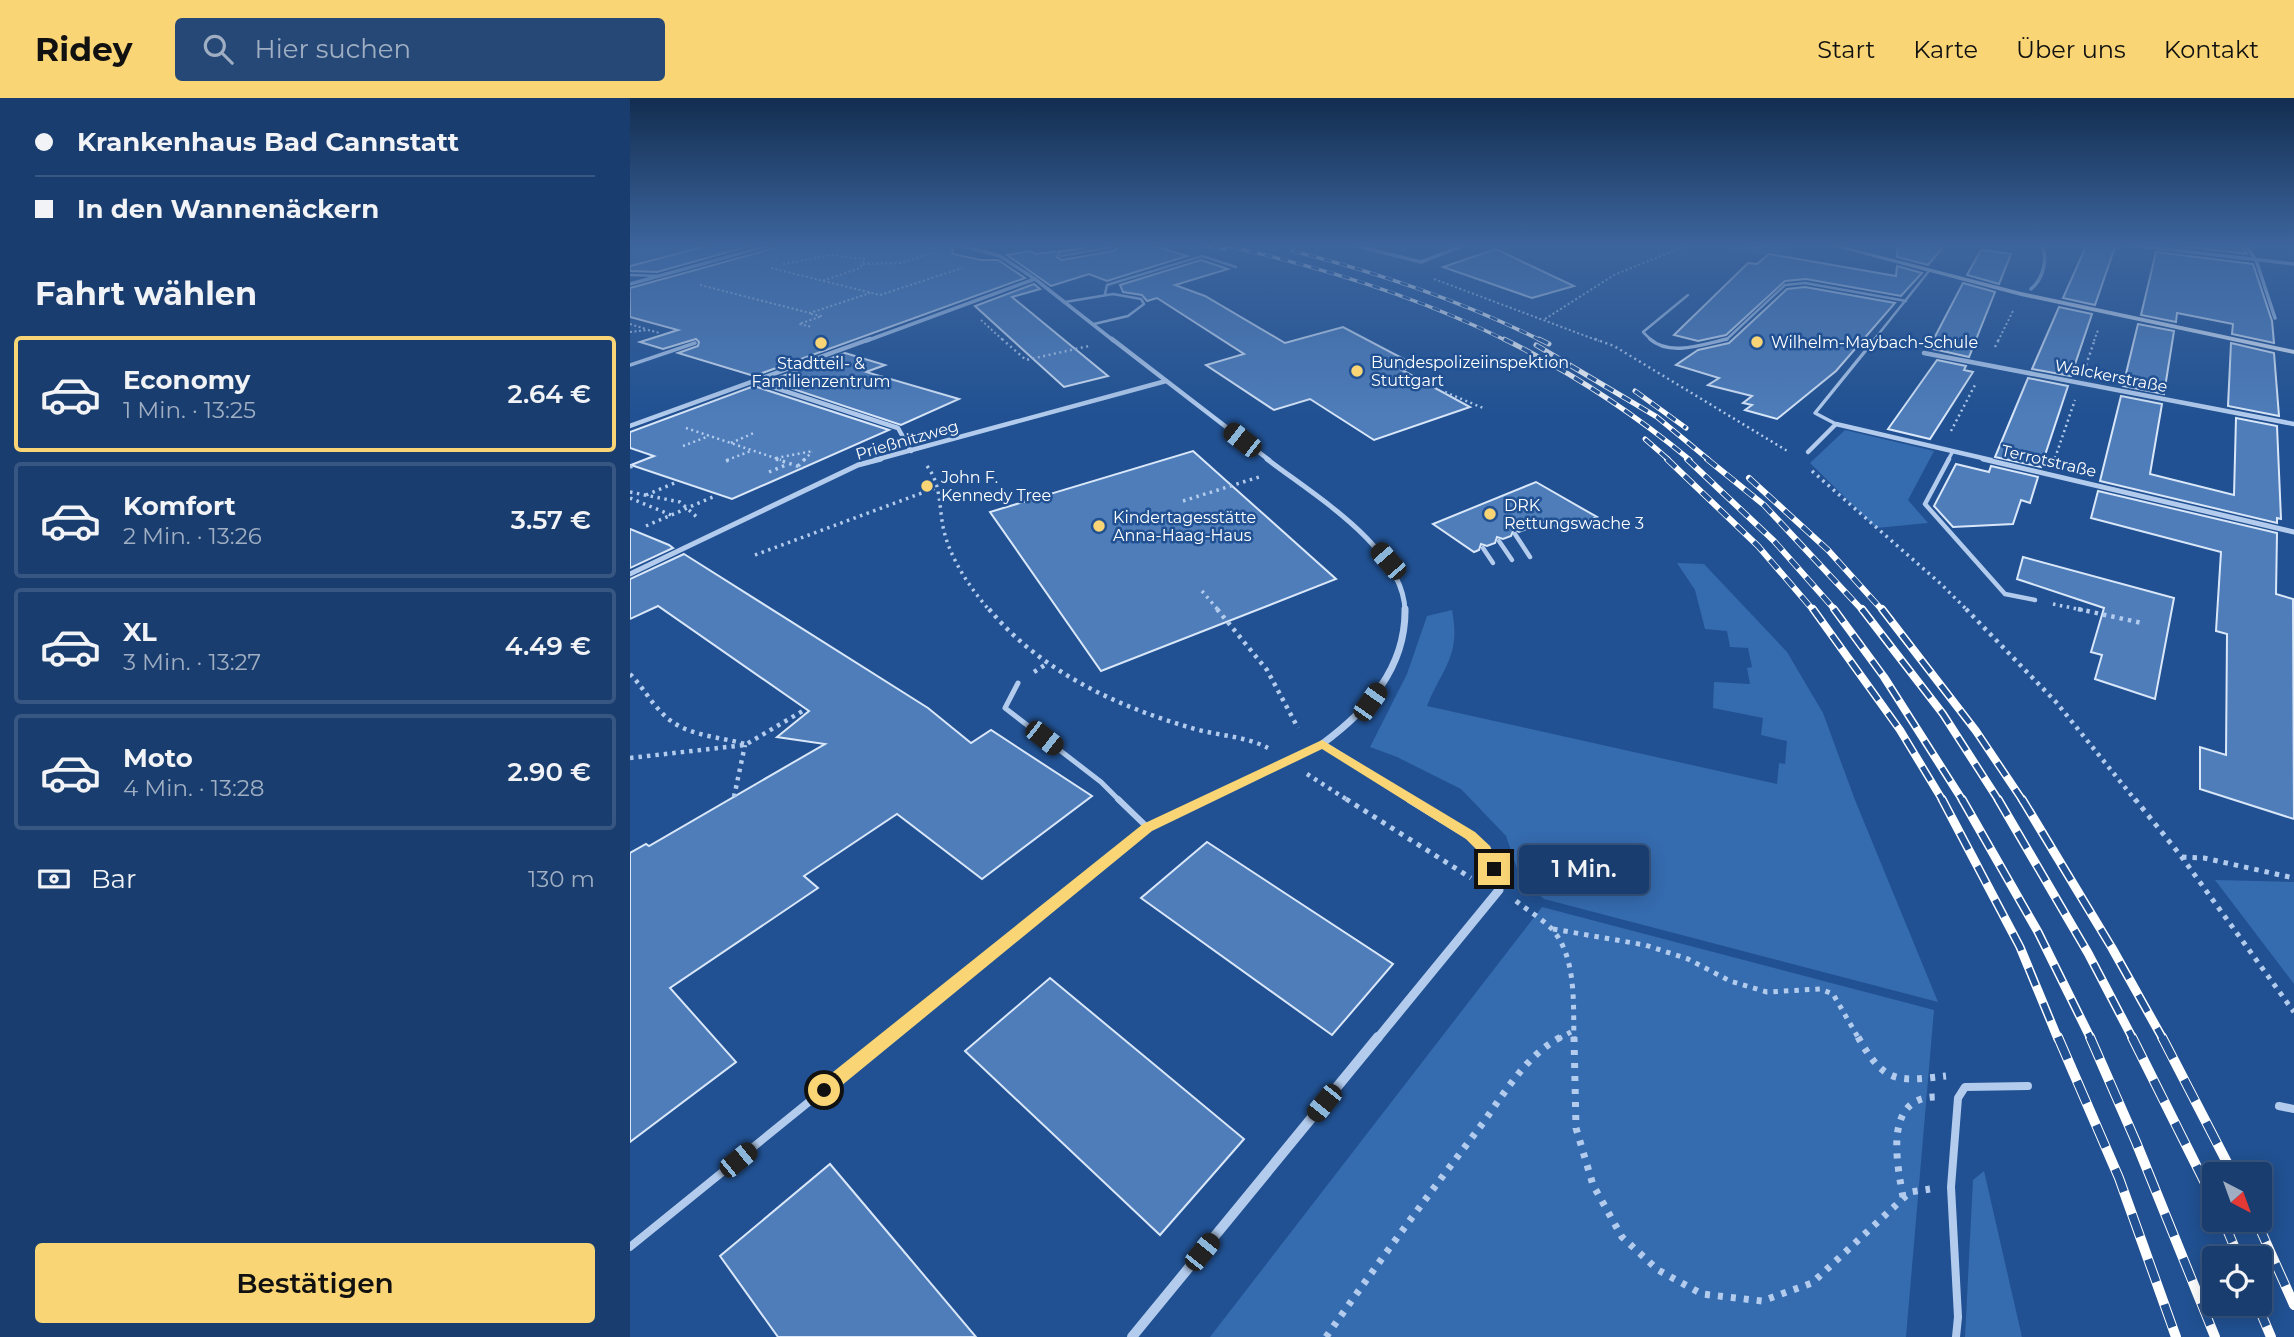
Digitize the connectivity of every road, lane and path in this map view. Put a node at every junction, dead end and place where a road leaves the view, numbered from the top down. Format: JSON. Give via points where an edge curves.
{"nodes":[{"id":1,"x":766,"y":302,"type":"edge"},
{"id":2,"x":844,"y":302,"type":"edge"},
{"id":3,"x":972,"y":302,"type":"edge"},
{"id":4,"x":1065,"y":302,"type":"edge"},
{"id":5,"x":1143,"y":302,"type":"edge"},
{"id":6,"x":1497,"y":302,"type":"edge"},
{"id":7,"x":1571,"y":302,"type":"edge"},
{"id":8,"x":1680,"y":302,"type":"edge"},
{"id":9,"x":1767,"y":302,"type":"edge"},
{"id":10,"x":1905,"y":302,"type":"edge"},
{"id":11,"x":2017,"y":302,"type":"edge"},
{"id":12,"x":2058,"y":302,"type":"edge"},
{"id":13,"x":2093,"y":302,"type":"edge"},
{"id":14,"x":2270,"y":302,"type":"edge"},
{"id":15,"x":810,"y":313,"type":"junction"},
{"id":16,"x":977,"y":316,"type":"dead end"},
{"id":17,"x":2275,"y":318,"type":"dead end"},
{"id":18,"x":1544,"y":319,"type":"junction"},
{"id":19,"x":630,"y":324,"type":"edge"},
{"id":20,"x":1094,"y":324,"type":"junction"},
{"id":21,"x":998,"y":326,"type":"dead end"},
{"id":22,"x":812,"y":327,"type":"dead end"},
{"id":23,"x":990,"y":328,"type":"junction"},
{"id":24,"x":648,"y":330,"type":"dead end"},
{"id":25,"x":1011,"y":338,"type":"dead end"},
{"id":26,"x":1004,"y":340,"type":"junction"},
{"id":27,"x":695,"y":343,"type":"dead end"},
{"id":28,"x":2294,"y":343,"type":"edge"},
{"id":29,"x":1077,"y":349,"type":"dead end"},
{"id":30,"x":1025,"y":352,"type":"dead end"},
{"id":31,"x":2294,"y":352,"type":"edge"},
{"id":32,"x":1019,"y":353,"type":"junction"},
{"id":33,"x":1924,"y":353,"type":"dead end"},
{"id":34,"x":630,"y":365,"type":"edge"},
{"id":35,"x":1986,"y":365,"type":"junction"},
{"id":36,"x":753,"y":381,"type":"junction"},
{"id":37,"x":1166,"y":381,"type":"junction"},
{"id":38,"x":1445,"y":392,"type":"dead end"},
{"id":39,"x":1483,"y":408,"type":"dead end"},
{"id":40,"x":1836,"y":424,"type":"junction"},
{"id":41,"x":2294,"y":424,"type":"edge"},
{"id":42,"x":630,"y":426,"type":"edge"},
{"id":43,"x":686,"y":428,"type":"dead end"},
{"id":44,"x":756,"y":432,"type":"dead end"},
{"id":45,"x":709,"y":436,"type":"junction"},
{"id":46,"x":730,"y":443,"type":"junction"},
{"id":47,"x":683,"y":446,"type":"dead end"},
{"id":48,"x":1942,"y":448,"type":"junction"},
{"id":49,"x":751,"y":450,"type":"junction"},
{"id":50,"x":911,"y":451,"type":"junction"},
{"id":51,"x":1953,"y":451,"type":"junction"},
{"id":52,"x":1808,"y":452,"type":"dead end"},
{"id":53,"x":1796,"y":457,"type":"dead end"},
{"id":54,"x":774,"y":458,"type":"junction"},
{"id":55,"x":726,"y":461,"type":"dead end"},
{"id":56,"x":789,"y":463,"type":"junction"},
{"id":57,"x":798,"y":466,"type":"junction"},
{"id":58,"x":1807,"y":466,"type":"dead end"},
{"id":59,"x":803,"y":468,"type":"dead end"},
{"id":60,"x":769,"y":472,"type":"dead end"},
{"id":61,"x":1260,"y":476,"type":"dead end"},
{"id":62,"x":677,"y":482,"type":"dead end"},
{"id":63,"x":630,"y":492,"type":"edge"},
{"id":64,"x":645,"y":496,"type":"junction"},
{"id":65,"x":715,"y":496,"type":"dead end"},
{"id":66,"x":630,"y":498,"type":"edge"},
{"id":67,"x":1183,"y":501,"type":"dead end"},
{"id":68,"x":688,"y":507,"type":"junction"},
{"id":69,"x":671,"y":515,"type":"junction"},
{"id":70,"x":699,"y":519,"type":"dead end"},
{"id":71,"x":646,"y":526,"type":"dead end"},
{"id":72,"x":2294,"y":532,"type":"edge"},
{"id":73,"x":1515,"y":534,"type":"dead end"},
{"id":74,"x":1499,"y":541,"type":"dead end"},
{"id":75,"x":1483,"y":548,"type":"dead end"},
{"id":76,"x":755,"y":555,"type":"dead end"},
{"id":77,"x":1530,"y":557,"type":"dead end"},
{"id":78,"x":1512,"y":560,"type":"dead end"},
{"id":79,"x":1493,"y":564,"type":"dead end"},
{"id":80,"x":630,"y":573,"type":"edge"},
{"id":81,"x":1202,"y":591,"type":"dead end"},
{"id":82,"x":2035,"y":600,"type":"joint"},
{"id":83,"x":2142,"y":623,"type":"dead end"},
{"id":84,"x":630,"y":674,"type":"edge"},
{"id":85,"x":1018,"y":683,"type":"dead end"},
{"id":86,"x":806,"y":709,"type":"dead end"},
{"id":87,"x":1298,"y":728,"type":"dead end"},
{"id":88,"x":1322,"y":744,"type":"junction"},
{"id":89,"x":746,"y":745,"type":"junction"},
{"id":90,"x":1263,"y":745,"type":"dead end"},
{"id":91,"x":630,"y":758,"type":"edge"},
{"id":92,"x":1289,"y":762,"type":"junction"},
{"id":93,"x":734,"y":797,"type":"dead end"},
{"id":94,"x":1147,"y":827,"type":"junction"},
{"id":95,"x":2181,"y":856,"type":"junction"},
{"id":96,"x":2294,"y":878,"type":"edge"},
{"id":97,"x":1499,"y":890,"type":"junction"},
{"id":98,"x":1552,"y":929,"type":"junction"},
{"id":99,"x":2294,"y":1012,"type":"edge"},
{"id":100,"x":1572,"y":1032,"type":"junction"},
{"id":101,"x":2028,"y":1086,"type":"dead end"},
{"id":102,"x":1965,"y":1087,"type":"junction"},
{"id":103,"x":1958,"y":1098,"type":"junction"},
{"id":104,"x":2279,"y":1106,"type":"dead end"},
{"id":105,"x":2294,"y":1109,"type":"edge"},
{"id":106,"x":1951,"y":1187,"type":"junction"},
{"id":107,"x":1903,"y":1197,"type":"junction"},
{"id":108,"x":630,"y":1247,"type":"edge"},
{"id":109,"x":1132,"y":1337,"type":"edge"},
{"id":110,"x":1326,"y":1337,"type":"edge"},
{"id":111,"x":1956,"y":1337,"type":"edge"}],
"edges":[{"from":1,"to":15,"type":"path"},
{"from":2,"to":15,"type":"path"},
{"from":3,"to":36,"type":"street"},
{"from":4,"to":20,"type":"street"},
{"from":5,"to":20,"type":"lane","via":[[1141,309],[1129,316]]},
{"from":6,"to":18,"type":"path"},
{"from":7,"to":18,"type":"path"},
{"from":8,"to":9,"type":"lane","via":[[1643,332],[1657,345],[1677,349],[1727,339]]},
{"from":10,"to":40,"type":"lane","via":[[1815,413]]},
{"from":11,"to":35,"type":"path"},
{"from":12,"to":31,"type":"main road"},
{"from":13,"to":28,"type":"main road"},
{"from":14,"to":17,"type":"street"},
{"from":15,"to":22,"type":"path","via":[[822,316],[799,324]]},
{"from":16,"to":23,"type":"path"},
{"from":18,"to":53,"type":"path","via":[[1615,346]]},
{"from":19,"to":24,"type":"path"},
{"from":20,"to":37,"type":"street"},
{"from":21,"to":23,"type":"path"},
{"from":23,"to":26,"type":"path"},
{"from":25,"to":26,"type":"path"},
{"from":26,"to":32,"type":"path"},
{"from":27,"to":34,"type":"lane"},
{"from":29,"to":32,"type":"path","via":[[1033,360]]},
{"from":30,"to":32,"type":"path"},
{"from":33,"to":35,"type":"street","name":"Walckerstraße"},
{"from":35,"to":41,"type":"street","name":"Walckerstraße"},
{"from":35,"to":48,"type":"path"},
{"from":36,"to":42,"type":"street"},
{"from":36,"to":50,"type":"street","via":[[898,428]]},
{"from":37,"to":50,"type":"street","name":"Prießnitzweg"},
{"from":37,"to":88,"type":"street","via":[[1361,532],[1398,578],[1405,604],[1400,651],[1370,702],[1346,728]]},
{"from":38,"to":39,"type":"path"},
{"from":40,"to":48,"type":"street","name":"Terrotstraße"},
{"from":40,"to":52,"type":"street"},
{"from":43,"to":45,"type":"path"},
{"from":44,"to":46,"type":"path"},
{"from":45,"to":46,"type":"path"},
{"from":45,"to":47,"type":"path"},
{"from":46,"to":49,"type":"path"},
{"from":48,"to":51,"type":"street","name":"Terrotstraße"},
{"from":49,"to":54,"type":"path"},
{"from":49,"to":55,"type":"path"},
{"from":50,"to":80,"type":"street","name":"Prießnitzweg","via":[[858,466]]},
{"from":51,"to":72,"type":"street","name":"Terrotstraße"},
{"from":51,"to":82,"type":"lane","via":[[1925,504],[2005,594]]},
{"from":54,"to":56,"type":"path"},
{"from":54,"to":57,"type":"path","via":[[813,451]]},
{"from":56,"to":57,"type":"path"},
{"from":56,"to":60,"type":"path"},
{"from":57,"to":59,"type":"path"},
{"from":58,"to":95,"type":"path","via":[[1942,585],[2056,702]]},
{"from":61,"to":67,"type":"path"},
{"from":62,"to":64,"type":"path"},
{"from":63,"to":64,"type":"path"},
{"from":64,"to":68,"type":"path","via":[[668,498]]},
{"from":65,"to":68,"type":"path"},
{"from":66,"to":69,"type":"path"},
{"from":68,"to":69,"type":"path"},
{"from":68,"to":70,"type":"path"},
{"from":69,"to":71,"type":"path"},
{"from":73,"to":77,"type":"lane"},
{"from":74,"to":78,"type":"lane"},
{"from":75,"to":79,"type":"lane"},
{"from":76,"to":90,"type":"path","via":[[937,487],[942,526],[952,554],[989,610],[1030,650],[1068,676],[1141,710]]},
{"from":81,"to":87,"type":"path","via":[[1267,670]]},
{"from":82,"to":83,"type":"path"},
{"from":84,"to":89,"type":"path","via":[[674,724]]},
{"from":85,"to":94,"type":"lane","via":[[1005,708],[1101,782]]},
{"from":86,"to":89,"type":"path"},
{"from":88,"to":92,"type":"lane"},
{"from":88,"to":97,"type":"street","via":[[1470,836],[1485,850]]},
{"from":89,"to":91,"type":"path"},
{"from":89,"to":93,"type":"path"},
{"from":92,"to":94,"type":"lane"},
{"from":92,"to":97,"type":"path","via":[[1478,882]]},
{"from":94,"to":108,"type":"lane"},
{"from":95,"to":96,"type":"path"},
{"from":95,"to":99,"type":"path"},
{"from":97,"to":98,"type":"path"},
{"from":97,"to":109,"type":"street"},
{"from":98,"to":100,"type":"path","via":[[1572,979]]},
{"from":98,"to":102,"type":"path","via":[[1645,945],[1767,992],[1819,989],[1833,994],[1874,1065],[1896,1078],[1945,1076]]},
{"from":100,"to":107,"type":"path","via":[[1576,1128],[1593,1185],[1622,1237],[1658,1270],[1702,1294],[1762,1301],[1812,1283]]},
{"from":100,"to":110,"type":"path","via":[[1543,1046],[1508,1089]]},
{"from":101,"to":102,"type":"lane"},
{"from":102,"to":103,"type":"lane"},
{"from":103,"to":106,"type":"lane"},
{"from":103,"to":107,"type":"path","via":[[1923,1097],[1905,1111],[1896,1152]]},
{"from":104,"to":105,"type":"lane"},
{"from":106,"to":107,"type":"path"},
{"from":106,"to":111,"type":"lane"}]}
